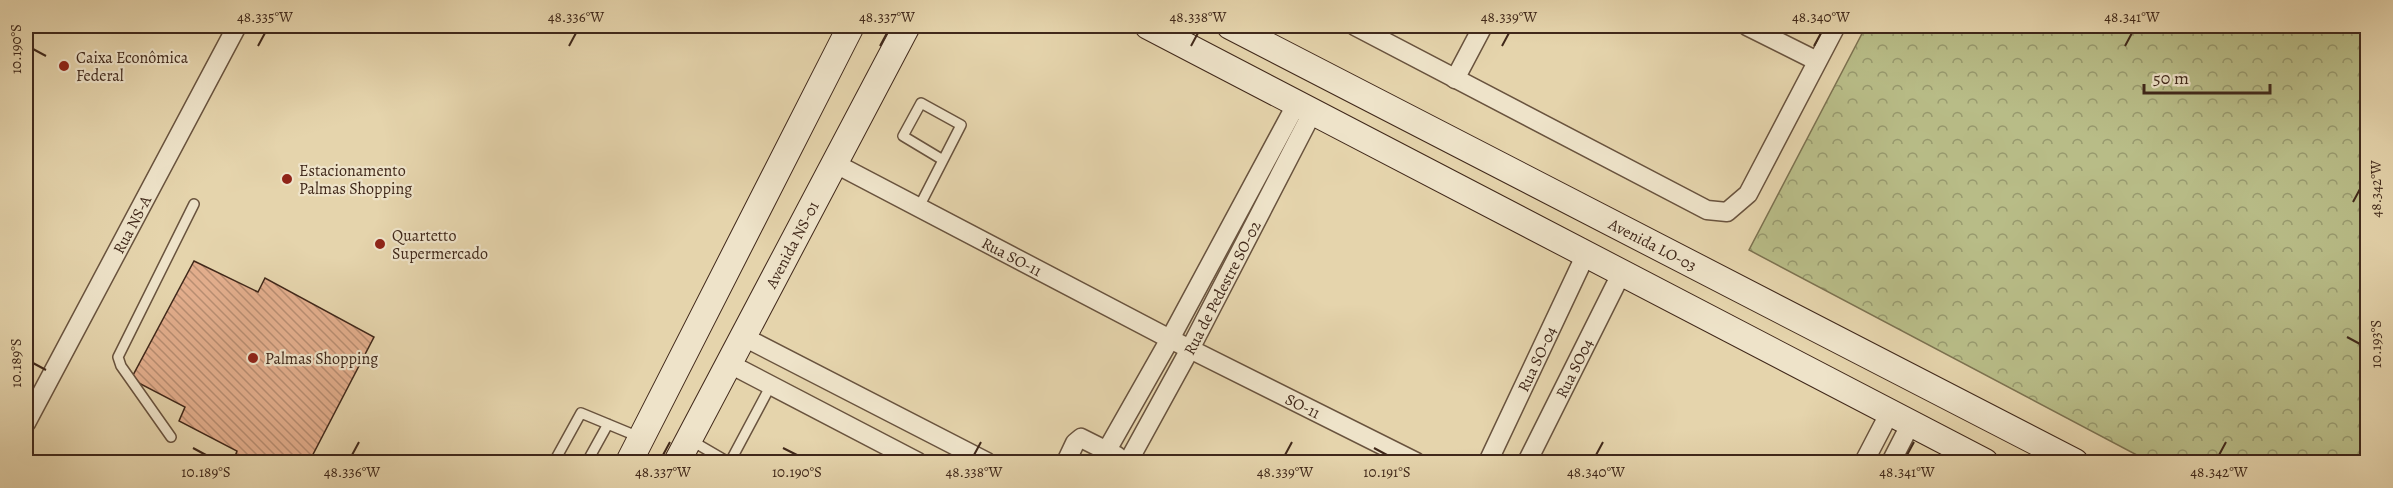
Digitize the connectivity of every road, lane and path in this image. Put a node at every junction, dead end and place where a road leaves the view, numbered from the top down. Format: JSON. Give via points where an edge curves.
{"nodes":[{"id":1,"x":237,"y":26,"type":"edge"},
{"id":2,"x":851,"y":26,"type":"edge"},
{"id":3,"x":907,"y":26,"type":"edge"},
{"id":4,"x":1148,"y":26,"type":"edge"},
{"id":5,"x":1230,"y":26,"type":"edge"},
{"id":6,"x":1355,"y":26,"type":"edge"},
{"id":7,"x":1483,"y":26,"type":"edge"},
{"id":8,"x":1747,"y":26,"type":"edge"},
{"id":9,"x":1836,"y":26,"type":"edge"},
{"id":10,"x":1817,"y":61,"type":"junction"},
{"id":11,"x":1455,"y":79,"type":"junction"},
{"id":12,"x":1305,"y":107,"type":"junction"},
{"id":13,"x":943,"y":160,"type":"junction"},
{"id":14,"x":834,"y":163,"type":"junction"},
{"id":15,"x":194,"y":204,"type":"dead end"},
{"id":16,"x":919,"y":207,"type":"junction"},
{"id":17,"x":1586,"y":254,"type":"junction"},
{"id":18,"x":1622,"y":272,"type":"junction"},
{"id":19,"x":741,"y":336,"type":"junction"},
{"id":20,"x":1170,"y":339,"type":"junction"},
{"id":21,"x":1190,"y":349,"type":"junction"},
{"id":22,"x":728,"y":363,"type":"junction"},
{"id":23,"x":771,"y":385,"type":"junction"},
{"id":24,"x":1900,"y":420,"type":"junction"},
{"id":25,"x":26,"y":423,"type":"edge"},
{"id":26,"x":608,"y":424,"type":"junction"},
{"id":27,"x":171,"y":437,"type":"dead end"},
{"id":28,"x":641,"y":438,"type":"junction"},
{"id":29,"x":690,"y":440,"type":"junction"},
{"id":30,"x":1107,"y":450,"type":"junction"},
{"id":31,"x":554,"y":462,"type":"edge"},
{"id":32,"x":587,"y":462,"type":"edge"},
{"id":33,"x":629,"y":462,"type":"edge"},
{"id":34,"x":677,"y":462,"type":"edge"},
{"id":35,"x":729,"y":462,"type":"edge"},
{"id":36,"x":918,"y":462,"type":"edge"},
{"id":37,"x":987,"y":462,"type":"edge"},
{"id":38,"x":1066,"y":462,"type":"edge"},
{"id":39,"x":1128,"y":462,"type":"edge"},
{"id":40,"x":1416,"y":462,"type":"edge"},
{"id":41,"x":1488,"y":462,"type":"edge"},
{"id":42,"x":1527,"y":462,"type":"edge"},
{"id":43,"x":1864,"y":462,"type":"edge"},
{"id":44,"x":1891,"y":462,"type":"edge"},
{"id":45,"x":1985,"y":462,"type":"edge"},
{"id":46,"x":2075,"y":462,"type":"edge"}],
"edges":[{"from":1,"to":25,"type":"street","name":"Rua NS-A"},
{"from":2,"to":28,"type":"street"},
{"from":3,"to":14,"type":"street","name":"Avenida NS-01"},
{"from":4,"to":12,"type":"street"},
{"from":5,"to":46,"type":"street","name":"Avenida LO-03"},
{"from":6,"to":11,"type":"street"},
{"from":7,"to":11,"type":"street"},
{"from":8,"to":10,"type":"street"},
{"from":9,"to":10,"type":"street"},
{"from":10,"to":11,"type":"street","via":[[1748,194],[1727,212],[1707,210]]},
{"from":12,"to":17,"type":"street"},
{"from":12,"to":20,"type":"street","name":"Rua de Pedestre SO-02"},
{"from":12,"to":21,"type":"street","name":"Rua de Pedestre SO-02"},
{"from":13,"to":13,"type":"lane","via":[[961,125],[921,103],[904,138]]},
{"from":13,"to":16,"type":"lane"},
{"from":14,"to":16,"type":"street","name":"Rua SO-11"},
{"from":14,"to":19,"type":"street","name":"Avenida NS-01"},
{"from":15,"to":27,"type":"lane","via":[[118,357]]},
{"from":16,"to":20,"type":"street","name":"Rua SO-11"},
{"from":17,"to":18,"type":"street"},
{"from":17,"to":41,"type":"street","name":"Rua SO-04"},
{"from":18,"to":24,"type":"street"},
{"from":18,"to":42,"type":"street","name":"Rua SO04"},
{"from":19,"to":22,"type":"street","name":"Avenida NS-01"},
{"from":19,"to":37,"type":"street"},
{"from":20,"to":21,"type":"street","name":"Rua SO-11"},
{"from":20,"to":30,"type":"street","name":"Rua de Pedestre SO-02"},
{"from":21,"to":39,"type":"street","name":"Rua de Pedestre SO-02"},
{"from":21,"to":40,"type":"street","name":"SO-11"},
{"from":22,"to":23,"type":"street"},
{"from":22,"to":29,"type":"street","name":"Avenida NS-01"},
{"from":23,"to":35,"type":"lane"},
{"from":23,"to":36,"type":"street"},
{"from":24,"to":43,"type":"street"},
{"from":24,"to":44,"type":"street"},
{"from":24,"to":45,"type":"street"},
{"from":26,"to":28,"type":"lane"},
{"from":26,"to":31,"type":"lane","via":[[579,414]]},
{"from":26,"to":32,"type":"lane"},
{"from":28,"to":33,"type":"street"},
{"from":29,"to":34,"type":"street","name":"Avenida NS-01"},
{"from":29,"to":35,"type":"lane"},
{"from":30,"to":38,"type":"street","via":[[1081,438]]},
{"from":30,"to":39,"type":"street"}]}
